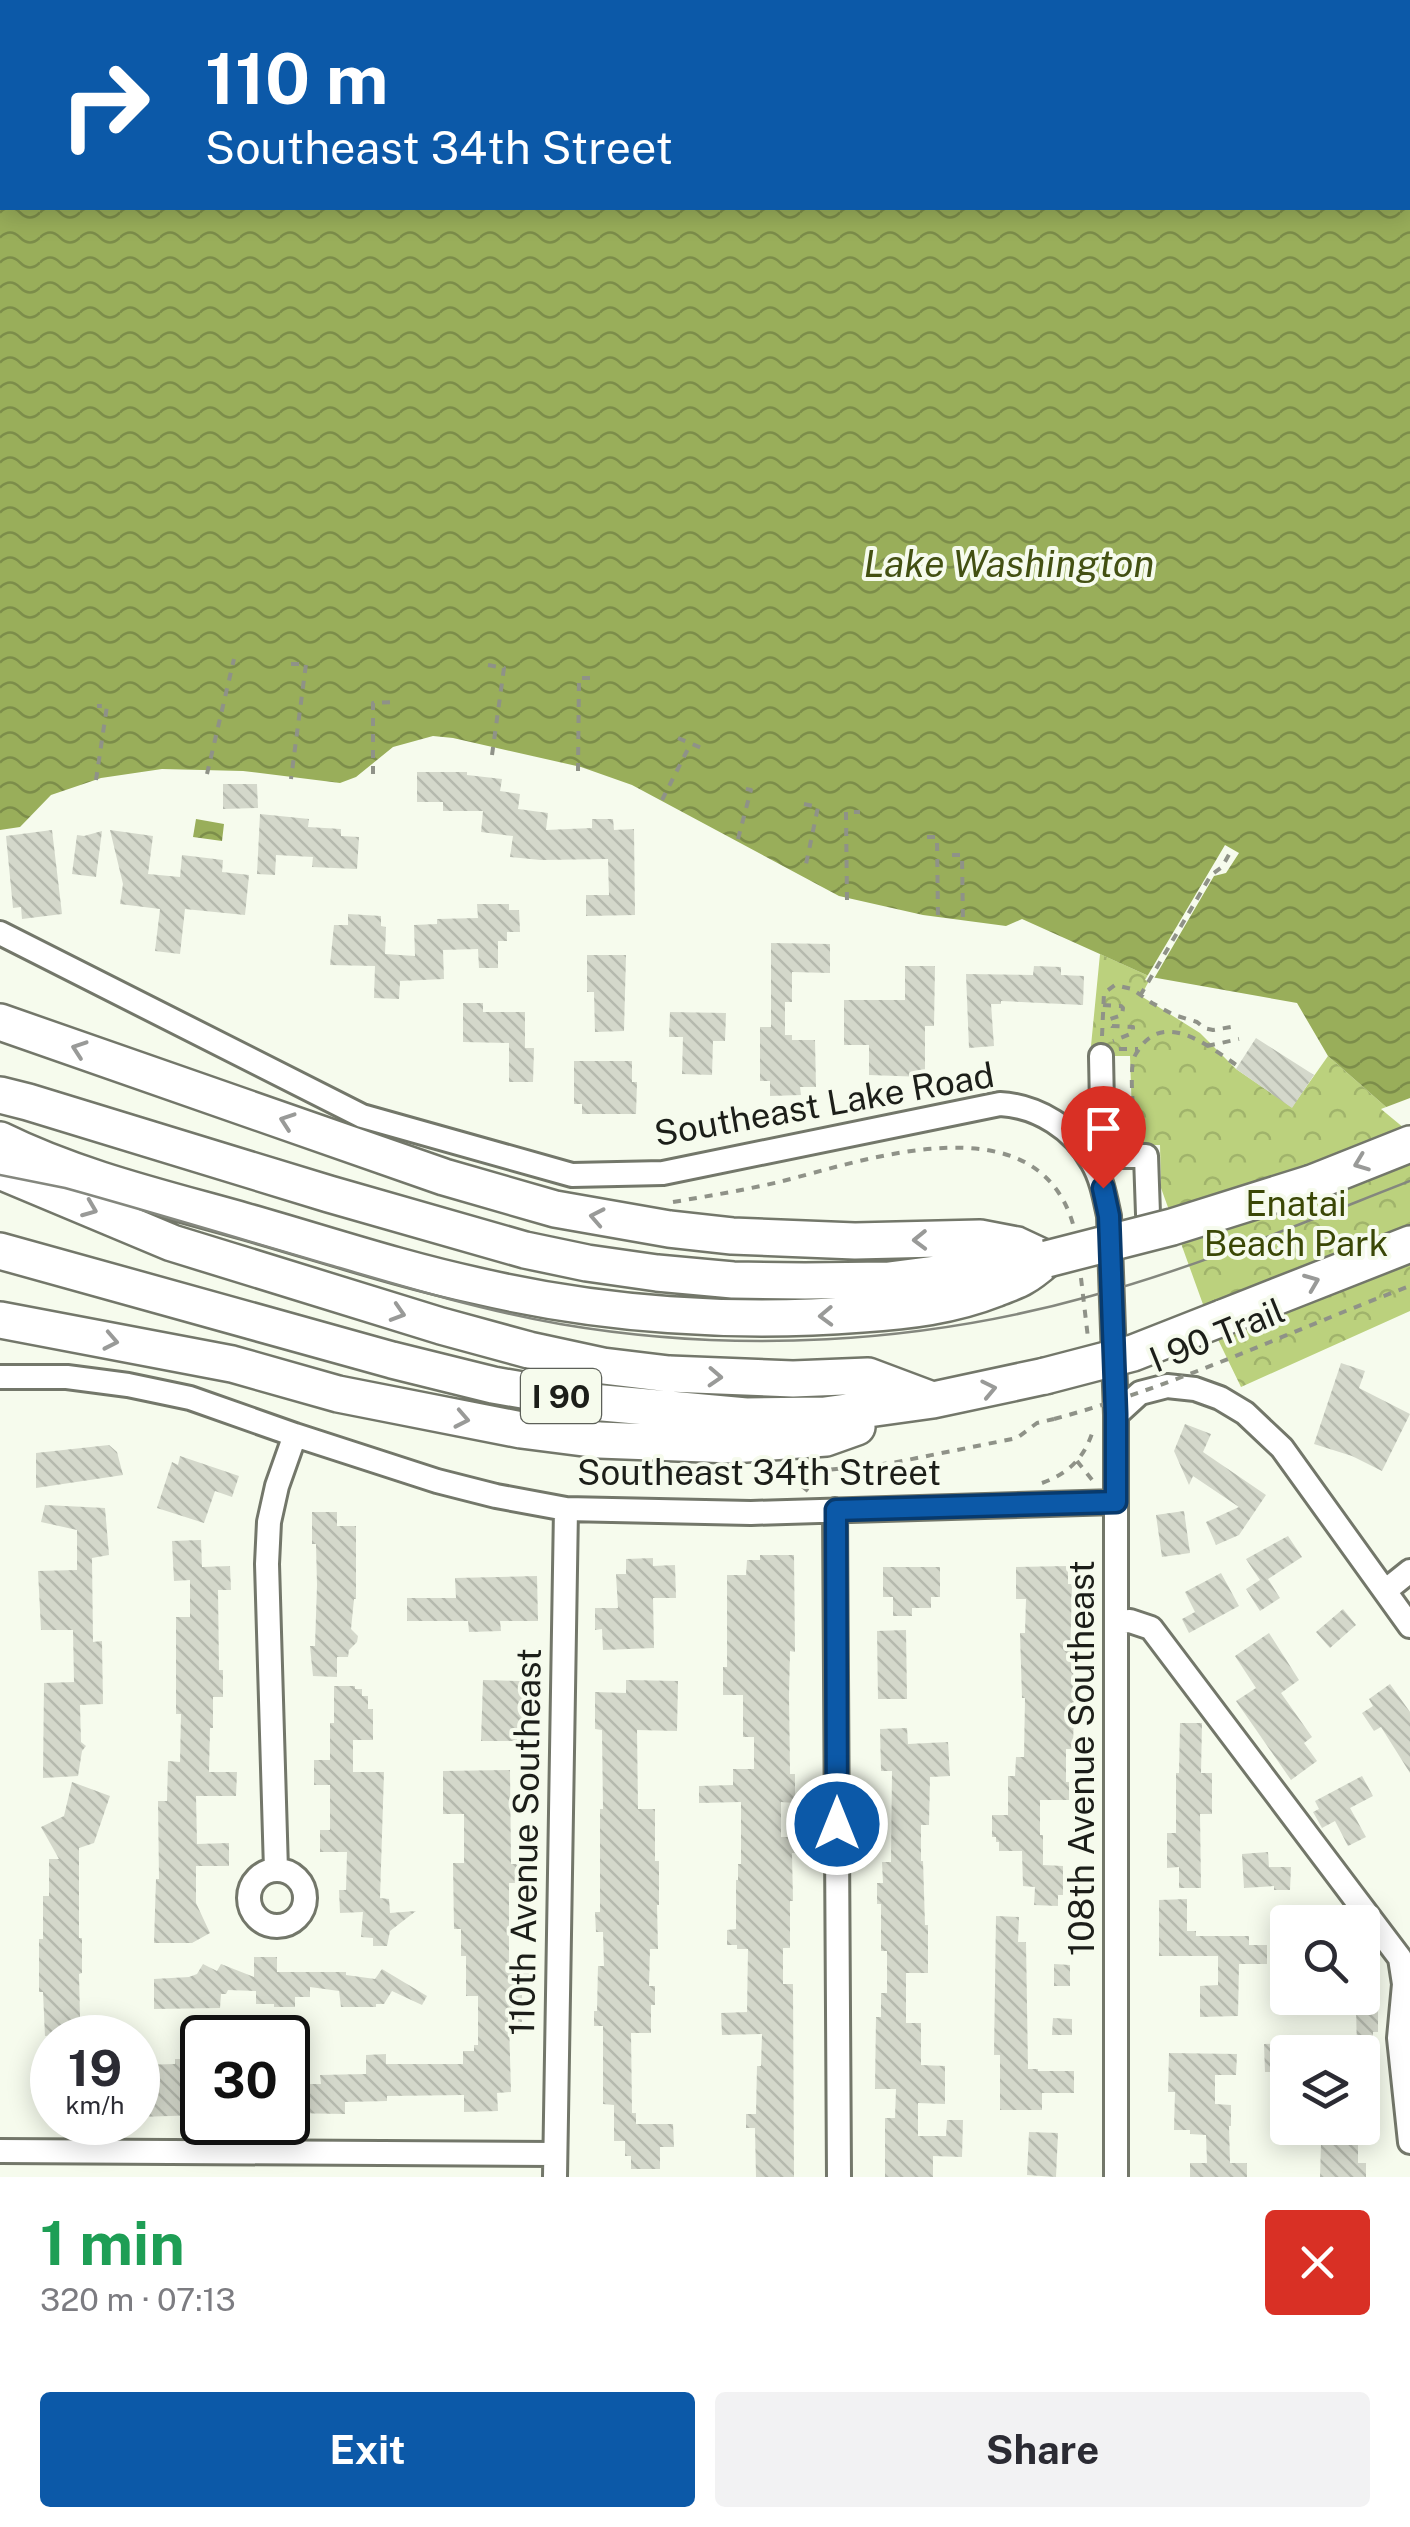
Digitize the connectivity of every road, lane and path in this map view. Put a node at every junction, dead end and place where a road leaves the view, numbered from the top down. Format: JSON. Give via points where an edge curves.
{"nodes":[{"id":1,"x":234,"y":658,"type":"dead end"},
{"id":2,"x":291,"y":664,"type":"dead end"},
{"id":3,"x":488,"y":665,"type":"dead end"},
{"id":4,"x":594,"y":678,"type":"dead end"},
{"id":5,"x":393,"y":702,"type":"dead end"},
{"id":6,"x":97,"y":706,"type":"dead end"},
{"id":7,"x":678,"y":738,"type":"dead end"},
{"id":8,"x":691,"y":743,"type":"junction"},
{"id":9,"x":704,"y":749,"type":"dead end"},
{"id":10,"x":492,"y":755,"type":"dead end"},
{"id":11,"x":578,"y":771,"type":"dead end"},
{"id":12,"x":208,"y":774,"type":"dead end"},
{"id":13,"x":372,"y":774,"type":"dead end"},
{"id":14,"x":291,"y":779,"type":"dead end"},
{"id":15,"x":96,"y":780,"type":"dead end"},
{"id":16,"x":742,"y":788,"type":"dead end"},
{"id":17,"x":662,"y":800,"type":"dead end"},
{"id":18,"x":804,"y":804,"type":"dead end"},
{"id":19,"x":860,"y":812,"type":"dead end"},
{"id":20,"x":927,"y":837,"type":"dead end"},
{"id":21,"x":738,"y":839,"type":"dead end"},
{"id":22,"x":1232,"y":849,"type":"dead end"},
{"id":23,"x":952,"y":855,"type":"dead end"},
{"id":24,"x":804,"y":869,"type":"dead end"},
{"id":25,"x":846,"y":900,"type":"dead end"},
{"id":26,"x":938,"y":920,"type":"dead end"},
{"id":27,"x":964,"y":925,"type":"dead end"},
{"id":28,"x":0,"y":933,"type":"edge"},
{"id":29,"x":1140,"y":996,"type":"junction"},
{"id":30,"x":1103,"y":1005,"type":"junction"},
{"id":31,"x":0,"y":1022,"type":"edge"},
{"id":32,"x":1237,"y":1026,"type":"dead end"},
{"id":33,"x":1239,"y":1039,"type":"dead end"},
{"id":34,"x":1207,"y":1046,"type":"junction"},
{"id":35,"x":1138,"y":1049,"type":"junction"},
{"id":36,"x":1101,"y":1056,"type":"joint"},
{"id":37,"x":1238,"y":1066,"type":"dead end"},
{"id":38,"x":0,"y":1095,"type":"edge"},
{"id":39,"x":0,"y":1122,"type":"edge"},
{"id":40,"x":0,"y":1140,"type":"edge"},
{"id":41,"x":1410,"y":1144,"type":"edge"},
{"id":42,"x":1135,"y":1156,"type":"junction"},
{"id":43,"x":1098,"y":1159,"type":"junction"},
{"id":44,"x":0,"y":1172,"type":"edge"},
{"id":45,"x":329,"y":1194,"type":"junction"},
{"id":46,"x":1148,"y":1214,"type":"dead end"},
{"id":47,"x":0,"y":1230,"type":"edge"},
{"id":48,"x":1410,"y":1244,"type":"edge"},
{"id":49,"x":0,"y":1251,"type":"edge"},
{"id":50,"x":35,"y":1260,"type":"junction"},
{"id":51,"x":1027,"y":1261,"type":"junction"},
{"id":52,"x":1410,"y":1286,"type":"edge"},
{"id":53,"x":0,"y":1320,"type":"edge"},
{"id":54,"x":0,"y":1377,"type":"edge"},
{"id":55,"x":933,"y":1400,"type":"junction"},
{"id":56,"x":1105,"y":1419,"type":"junction"},
{"id":57,"x":295,"y":1435,"type":"junction"},
{"id":58,"x":1077,"y":1461,"type":"junction"},
{"id":59,"x":1095,"y":1484,"type":"dead end"},
{"id":60,"x":1029,"y":1485,"type":"dead end"},
{"id":61,"x":812,"y":1491,"type":"dead end"},
{"id":62,"x":1116,"y":1502,"type":"junction"},
{"id":63,"x":566,"y":1509,"type":"junction"},
{"id":64,"x":836,"y":1510,"type":"junction"},
{"id":65,"x":1410,"y":1572,"type":"edge"},
{"id":66,"x":1385,"y":1591,"type":"junction"},
{"id":67,"x":1117,"y":1622,"type":"junction"},
{"id":68,"x":1410,"y":1626,"type":"edge"},
{"id":69,"x":276,"y":1870,"type":"dead end"},
{"id":70,"x":1410,"y":2122,"type":"edge"},
{"id":71,"x":1410,"y":2142,"type":"edge"},
{"id":72,"x":0,"y":2151,"type":"edge"},
{"id":73,"x":555,"y":2166,"type":"edge"},
{"id":74,"x":840,"y":2177,"type":"edge"},
{"id":75,"x":1116,"y":2177,"type":"edge"}],
"edges":[{"from":1,"to":12,"type":"path"},
{"from":2,"to":14,"type":"path","via":[[306,664]]},
{"from":3,"to":10,"type":"path","via":[[504,668]]},
{"from":4,"to":11,"type":"path","via":[[580,678]]},
{"from":5,"to":13,"type":"path","via":[[374,702]]},
{"from":6,"to":15,"type":"path","via":[[107,706]]},
{"from":7,"to":8,"type":"path"},
{"from":8,"to":9,"type":"path"},
{"from":8,"to":17,"type":"path"},
{"from":16,"to":21,"type":"path","via":[[751,790]]},
{"from":18,"to":24,"type":"path","via":[[818,807]]},
{"from":19,"to":25,"type":"path","via":[[846,812]]},
{"from":20,"to":26,"type":"path","via":[[938,837]]},
{"from":22,"to":29,"type":"path"},
{"from":23,"to":27,"type":"path","via":[[962,855]]},
{"from":28,"to":43,"type":"street","name":"Southeast Lake Road","via":[[362,1116],[572,1174],[663,1173],[1000,1104],[1034,1110]]},
{"from":29,"to":30,"type":"path","via":[[1114,985]]},
{"from":29,"to":32,"type":"path","via":[[1204,1028]]},
{"from":30,"to":35,"type":"path","via":[[1123,1008],[1110,1024],[1134,1027],[1112,1042],[1114,1049]]},
{"from":30,"to":36,"type":"path"},
{"from":51,"to":31,"type":"highway","one_way":true,"via":[[980,1238],[732,1236],[555,1209],[444,1177]]},
{"from":33,"to":34,"type":"path"},
{"from":34,"to":35,"type":"path","via":[[1168,1032]]},
{"from":34,"to":37,"type":"path"},
{"from":35,"to":42,"type":"path","via":[[1132,1060]]},
{"from":36,"to":43,"type":"street"},
{"from":38,"to":45,"type":"highway"},
{"from":39,"to":45,"type":"highway"},
{"from":51,"to":40,"type":"highway","one_way":true,"via":[[965,1301],[891,1312],[784,1317],[577,1304],[478,1286],[283,1232],[110,1182]]},
{"from":41,"to":51,"type":"highway","one_way":true,"bridge":true,"via":[[1281,1193]]},
{"from":42,"to":43,"type":"street"},
{"from":42,"to":46,"type":"street","via":[[1146,1156]]},
{"from":43,"to":56,"type":"street","name":"108th Avenue Southeast","via":[[1109,1216]]},
{"from":44,"to":55,"type":"highway","one_way":true,"via":[[172,1244],[529,1350],[669,1374],[868,1376]]},
{"from":45,"to":51,"type":"highway","via":[[525,1250],[657,1274],[889,1280]]},
{"from":47,"to":50,"type":"highway"},
{"from":55,"to":48,"type":"highway","number":"I 90","one_way":true,"bridge":true,"via":[[1133,1352]]},
{"from":49,"to":50,"type":"highway","number":"I 90"},
{"from":50,"to":55,"type":"highway","number":"I 90","via":[[392,1360],[592,1402],[746,1416]]},
{"from":52,"to":61,"type":"path","name":"I 90 Trail","bridge":true,"via":[[1174,1380],[1037,1423],[1016,1438],[808,1472],[801,1485]]},
{"from":53,"to":55,"type":"highway","one_way":true,"via":[[232,1364],[436,1414],[598,1440],[732,1445],[826,1438]]},
{"from":54,"to":57,"type":"street","name":"Southeast 34th Street","via":[[144,1388]]},
{"from":56,"to":58,"type":"path"},
{"from":56,"to":62,"type":"street","name":"108th Avenue Southeast"},
{"from":56,"to":66,"type":"street","via":[[1140,1392],[1168,1386],[1195,1389],[1245,1413],[1282,1448]]},
{"from":57,"to":63,"type":"street","name":"Southeast 34th Street","via":[[438,1481]]},
{"from":57,"to":69,"type":"street","via":[[269,1522],[267,1564]]},
{"from":58,"to":59,"type":"path"},
{"from":58,"to":60,"type":"path","via":[[1059,1476]]},
{"from":62,"to":64,"type":"street","name":"Southeast 34th Street"},
{"from":62,"to":67,"type":"street","name":"108th Avenue Southeast"},
{"from":63,"to":64,"type":"street","name":"Southeast 34th Street"},
{"from":63,"to":73,"type":"street","name":"110th Avenue Southeast"},
{"from":64,"to":74,"type":"street"},
{"from":65,"to":66,"type":"street"},
{"from":66,"to":68,"type":"street"},
{"from":67,"to":70,"type":"street","via":[[1151,1628],[1400,1958],[1399,2038]]},
{"from":67,"to":75,"type":"street","name":"108th Avenue Southeast"},
{"from":70,"to":71,"type":"street"},
{"from":72,"to":73,"type":"street"}]}
